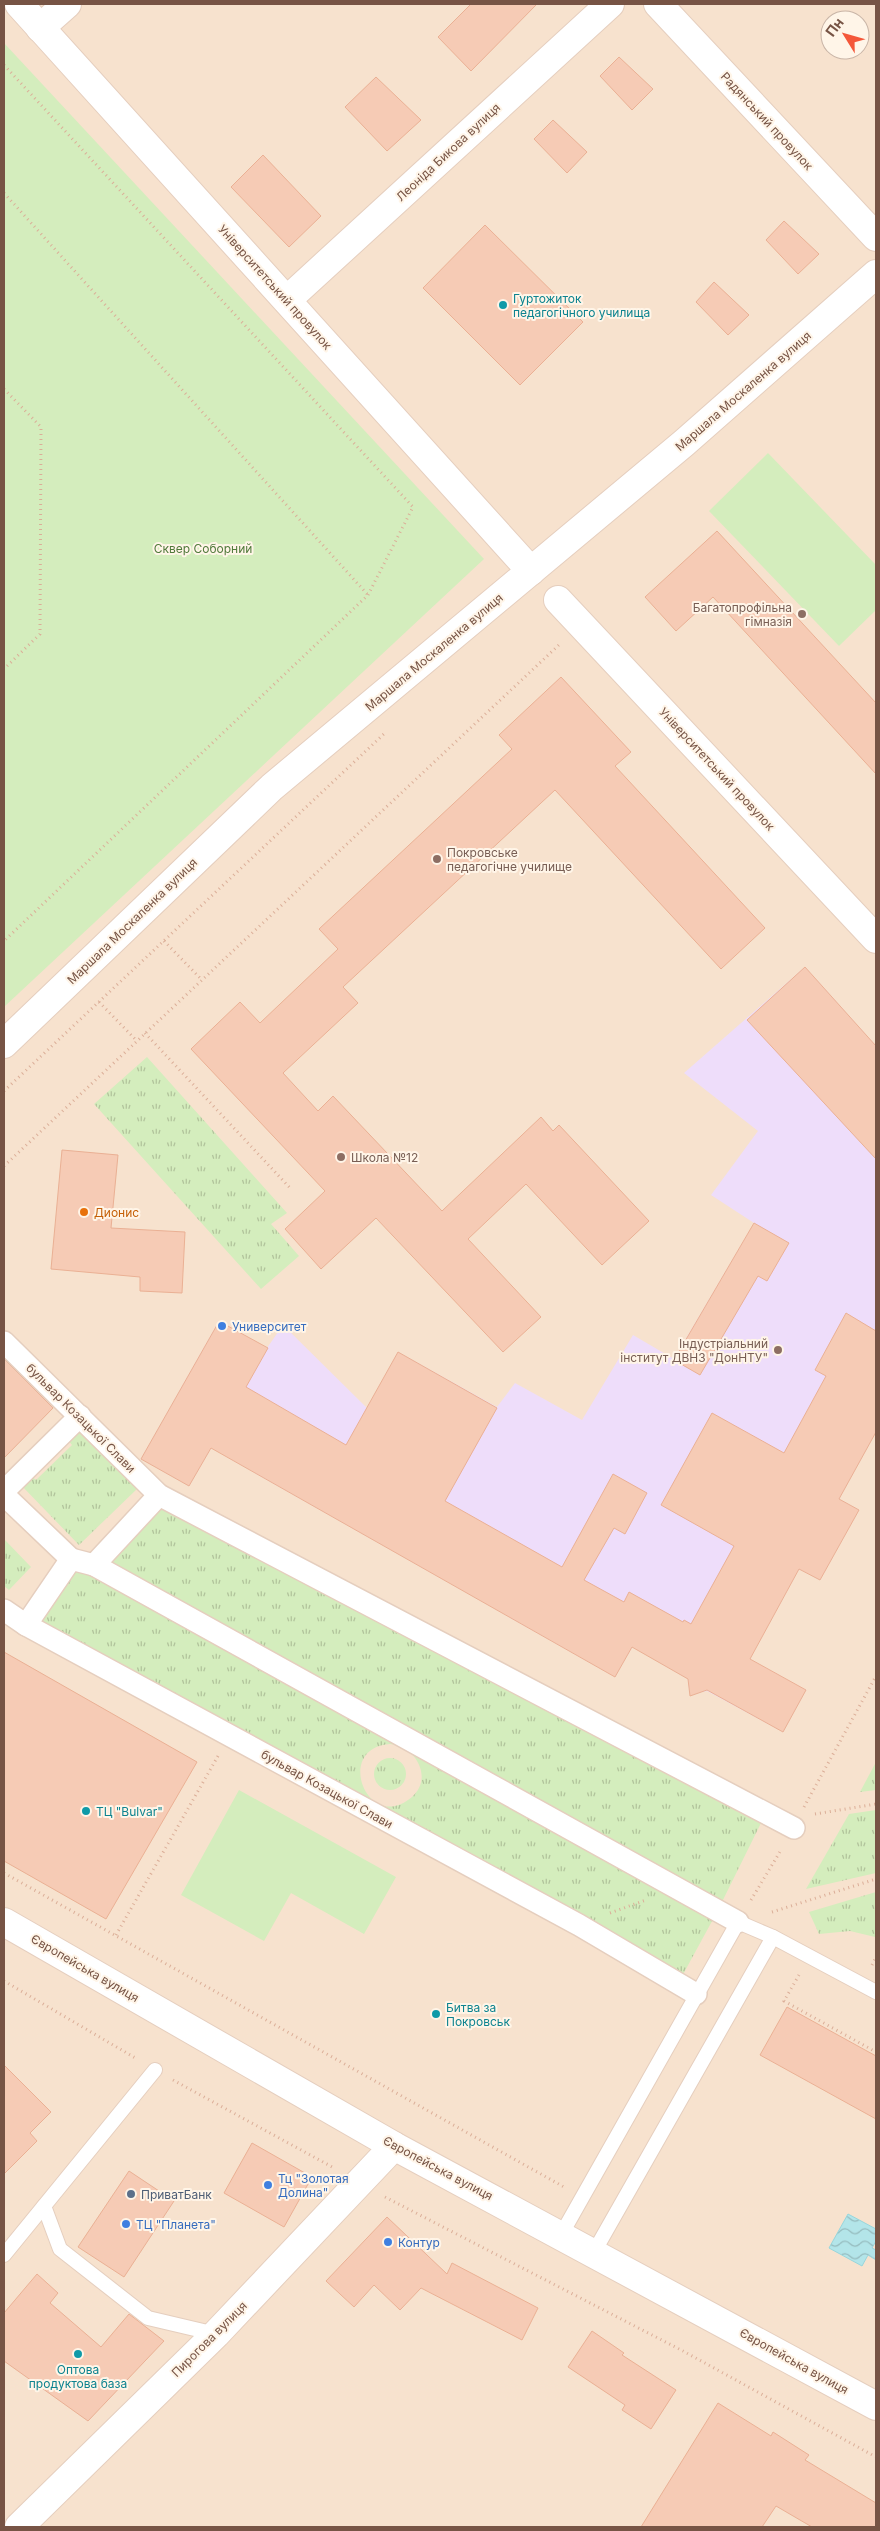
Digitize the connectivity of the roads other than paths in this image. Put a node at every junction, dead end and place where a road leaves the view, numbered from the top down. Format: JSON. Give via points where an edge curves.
{"nodes":[{"id":1,"x":18,"y":4,"type":"edge"},
{"id":2,"x":67,"y":4,"type":"edge"},
{"id":3,"x":610,"y":4,"type":"edge"},
{"id":4,"x":658,"y":4,"type":"edge"},
{"id":5,"x":40,"y":28,"type":"junction"},
{"id":6,"x":876,"y":237,"type":"edge"},
{"id":7,"x":876,"y":274,"type":"edge"},
{"id":8,"x":287,"y":300,"type":"junction"},
{"id":9,"x":531,"y":571,"type":"junction"},
{"id":10,"x":558,"y":600,"type":"dead end"},
{"id":11,"x":876,"y":939,"type":"edge"},
{"id":12,"x":4,"y":1044,"type":"edge"},
{"id":13,"x":4,"y":1342,"type":"edge"},
{"id":14,"x":80,"y":1416,"type":"junction"},
{"id":15,"x":4,"y":1491,"type":"edge"},
{"id":16,"x":4,"y":1495,"type":"edge"},
{"id":17,"x":159,"y":1495,"type":"junction"},
{"id":18,"x":72,"y":1559,"type":"junction"},
{"id":19,"x":94,"y":1566,"type":"junction"},
{"id":20,"x":4,"y":1610,"type":"edge"},
{"id":21,"x":26,"y":1625,"type":"junction"},
{"id":22,"x":796,"y":1822,"type":"road end"},
{"id":23,"x":4,"y":1922,"type":"edge"},
{"id":24,"x":738,"y":1922,"type":"junction"},
{"id":25,"x":773,"y":1937,"type":"junction"},
{"id":26,"x":876,"y":1992,"type":"edge"},
{"id":27,"x":696,"y":1994,"type":"junction"},
{"id":28,"x":155,"y":2070,"type":"road end"},
{"id":29,"x":394,"y":2146,"type":"junction"},
{"id":30,"x":44,"y":2206,"type":"junction"},
{"id":31,"x":561,"y":2235,"type":"junction"},
{"id":32,"x":594,"y":2252,"type":"junction"},
{"id":33,"x":4,"y":2255,"type":"edge"},
{"id":34,"x":216,"y":2334,"type":"junction"},
{"id":35,"x":876,"y":2406,"type":"edge"},
{"id":36,"x":19,"y":2527,"type":"edge"}],
"edges":[{"from":1,"to":5,"type":"street","name":"Університетський провулок"},
{"from":2,"to":5,"type":"street"},
{"from":3,"to":8,"type":"street","name":"Леоніда Бикова вулиця"},
{"from":4,"to":6,"type":"street","name":"Радянський провулок"},
{"from":5,"to":8,"type":"street","name":"Університетський провулок"},
{"from":7,"to":9,"type":"street","name":"Маршала Москаленка вулиця"},
{"from":8,"to":9,"type":"street","name":"Університетський провулок"},
{"from":9,"to":12,"type":"street","name":"Маршала Москаленка вулиця","via":[[272,787]]},
{"from":10,"to":11,"type":"street","name":"Університетський провулок"},
{"from":13,"to":14,"type":"street","name":"бульвар Козацької Слави"},
{"from":14,"to":15,"type":"street"},
{"from":14,"to":17,"type":"street","name":"бульвар Козацької Слави"},
{"from":16,"to":18,"type":"street"},
{"from":17,"to":19,"type":"street"},
{"from":17,"to":22,"type":"street","name":"бульвар Козацької Слави"},
{"from":18,"to":19,"type":"street"},
{"from":18,"to":21,"type":"street"},
{"from":19,"to":24,"type":"street"},
{"from":20,"to":21,"type":"street","name":"бульвар Козацької Слави"},
{"from":21,"to":27,"type":"street","name":"бульвар Козацької Слави","via":[[579,1925]]},
{"from":23,"to":29,"type":"street","name":"Європейська вулиця"},
{"from":24,"to":25,"type":"lane"},
{"from":24,"to":27,"type":"lane"},
{"from":25,"to":26,"type":"lane"},
{"from":25,"to":32,"type":"lane"},
{"from":27,"to":31,"type":"lane"},
{"from":28,"to":30,"type":"lane"},
{"from":29,"to":31,"type":"street","name":"Європейська вулиця"},
{"from":29,"to":34,"type":"street","name":"Пирогова вулиця"},
{"from":30,"to":33,"type":"lane"},
{"from":30,"to":34,"type":"lane","via":[[60,2249],[148,2318]]},
{"from":31,"to":32,"type":"street","name":"Європейська вулиця"},
{"from":32,"to":35,"type":"street","name":"Європейська вулиця"},
{"from":34,"to":36,"type":"street","name":"Пирогова вулиця"}]}
